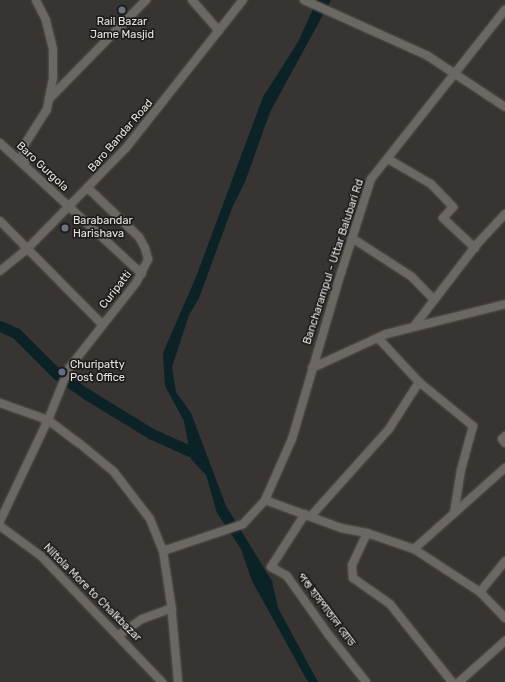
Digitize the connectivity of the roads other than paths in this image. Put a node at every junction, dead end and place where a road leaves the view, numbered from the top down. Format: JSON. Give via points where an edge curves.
{"nodes":[{"id":1,"x":36,"y":0,"type":"edge"},
{"id":2,"x":146,"y":0,"type":"edge"},
{"id":3,"x":192,"y":0,"type":"edge"},
{"id":4,"x":243,"y":0,"type":"edge"},
{"id":5,"x":304,"y":0,"type":"edge"},
{"id":6,"x":505,"y":10,"type":"edge"},
{"id":7,"x":219,"y":31,"type":"junction"},
{"id":8,"x":456,"y":72,"type":"junction"},
{"id":9,"x":49,"y":100,"type":"junction"},
{"id":10,"x":505,"y":107,"type":"edge"},
{"id":11,"x":0,"y":143,"type":"edge"},
{"id":12,"x":388,"y":159,"type":"junction"},
{"id":13,"x":25,"y":164,"type":"junction"},
{"id":14,"x":89,"y":189,"type":"junction"},
{"id":15,"x":69,"y":208,"type":"junction"},
{"id":16,"x":505,"y":214,"type":"edge"},
{"id":17,"x":0,"y":221,"type":"edge"},
{"id":18,"x":352,"y":238,"type":"junction"},
{"id":19,"x":474,"y":248,"type":"junction"},
{"id":20,"x":27,"y":249,"type":"junction"},
{"id":21,"x":0,"y":271,"type":"edge"},
{"id":22,"x":142,"y":274,"type":"junction"},
{"id":23,"x":434,"y":300,"type":"junction"},
{"id":24,"x":505,"y":304,"type":"edge"},
{"id":25,"x":102,"y":324,"type":"junction"},
{"id":26,"x":415,"y":325,"type":"junction"},
{"id":27,"x":379,"y":339,"type":"junction"},
{"id":28,"x":312,"y":368,"type":"junction"},
{"id":29,"x":420,"y":382,"type":"junction"},
{"id":30,"x":0,"y":403,"type":"edge"},
{"id":31,"x":48,"y":420,"type":"junction"},
{"id":32,"x":505,"y":436,"type":"edge"},
{"id":33,"x":505,"y":443,"type":"edge"},
{"id":34,"x":505,"y":468,"type":"edge"},
{"id":35,"x":265,"y":500,"type":"junction"},
{"id":36,"x":454,"y":513,"type":"junction"},
{"id":37,"x":308,"y":515,"type":"junction"},
{"id":38,"x":0,"y":521,"type":"edge"},
{"id":39,"x":0,"y":526,"type":"edge"},
{"id":40,"x":367,"y":533,"type":"junction"},
{"id":41,"x":414,"y":549,"type":"junction"},
{"id":42,"x":163,"y":551,"type":"junction"},
{"id":43,"x":505,"y":561,"type":"edge"},
{"id":44,"x":480,"y":592,"type":"junction"},
{"id":45,"x":172,"y":608,"type":"junction"},
{"id":46,"x":505,"y":618,"type":"edge"},
{"id":47,"x":119,"y":635,"type":"junction"},
{"id":48,"x":505,"y":641,"type":"edge"},
{"id":49,"x":162,"y":682,"type":"edge"},
{"id":50,"x":178,"y":682,"type":"edge"},
{"id":51,"x":366,"y":682,"type":"edge"},
{"id":52,"x":452,"y":682,"type":"edge"},
{"id":53,"x":459,"y":682,"type":"edge"}],
"edges":[{"from":1,"to":9,"type":"street","via":[[46,20],[53,49],[53,78]]},
{"from":2,"to":9,"type":"street"},
{"from":3,"to":7,"type":"street"},
{"from":4,"to":7,"type":"street","name":"Baro Bandar Road"},
{"from":5,"to":8,"type":"street","via":[[428,56]]},
{"from":6,"to":8,"type":"street","name":"Bancharampul - Uttar Balubari Rd"},
{"from":7,"to":14,"type":"street","name":"Baro Bandar Road","via":[[126,148]]},
{"from":8,"to":10,"type":"street"},
{"from":8,"to":12,"type":"street","name":"Bancharampul - Uttar Balubari Rd"},
{"from":9,"to":13,"type":"street","via":[[47,109],[24,144]]},
{"from":11,"to":13,"type":"street","name":"Baro Gurgola"},
{"from":12,"to":18,"type":"street","name":"Bancharampul - Uttar Balubari Rd","via":[[371,179]]},
{"from":12,"to":19,"type":"street","via":[[431,184],[453,207],[443,218]]},
{"from":13,"to":15,"type":"street","name":"Baro Gurgola"},
{"from":14,"to":15,"type":"street","name":"Baro Bandar Road"},
{"from":14,"to":22,"type":"street","name":"Curipatti","via":[[139,237],[148,259]]},
{"from":15,"to":20,"type":"street","name":"Baro Bandar Road"},
{"from":15,"to":22,"type":"street","name":"Baro Gurgola"},
{"from":16,"to":19,"type":"street"},
{"from":17,"to":20,"type":"street"},
{"from":18,"to":23,"type":"street","via":[[412,277]]},
{"from":18,"to":28,"type":"street","name":"Bancharampul - Uttar Balubari Rd"},
{"from":19,"to":23,"type":"street"},
{"from":20,"to":21,"type":"street","name":"Baro Bandar Road"},
{"from":20,"to":25,"type":"street"},
{"from":22,"to":25,"type":"street","name":"Curipatti"},
{"from":23,"to":26,"type":"street"},
{"from":24,"to":26,"type":"street"},
{"from":25,"to":31,"type":"street","name":"Curipatti","via":[[69,368]]},
{"from":26,"to":27,"type":"street"},
{"from":27,"to":28,"type":"street"},
{"from":27,"to":29,"type":"street"},
{"from":28,"to":35,"type":"street","name":"Bancharampul - Uttar Balubari Rd","via":[[292,439]]},
{"from":29,"to":36,"type":"street","via":[[473,426],[461,470]]},
{"from":29,"to":37,"type":"street","via":[[389,429]]},
{"from":30,"to":31,"type":"street"},
{"from":31,"to":38,"type":"street","name":"Curipatti"},
{"from":31,"to":42,"type":"street","via":[[114,472],[150,519]]},
{"from":32,"to":33,"type":"street","via":[[502,439]]},
{"from":34,"to":36,"type":"street"},
{"from":35,"to":37,"type":"street"},
{"from":35,"to":42,"type":"street","name":"Bancharampul - Uttar Balubari Rd","via":[[243,524]]},
{"from":36,"to":41,"type":"street"},
{"from":37,"to":40,"type":"street","via":[[341,528]]},
{"from":37,"to":51,"type":"street","name":"পশু হাসপাতাল রোড","via":[[271,567],[287,576]]},
{"from":39,"to":47,"type":"street","name":"Niltola More to Chalkbazar","via":[[41,556]]},
{"from":40,"to":41,"type":"street"},
{"from":40,"to":52,"type":"street","via":[[352,565],[353,578],[390,604],[434,656]]},
{"from":41,"to":44,"type":"street"},
{"from":42,"to":45,"type":"street"},
{"from":43,"to":44,"type":"street"},
{"from":44,"to":46,"type":"street"},
{"from":45,"to":47,"type":"street","via":[[142,619]]},
{"from":45,"to":50,"type":"street"},
{"from":47,"to":49,"type":"street","name":"Niltola More to Chalkbazar"},
{"from":48,"to":53,"type":"street"}]}
